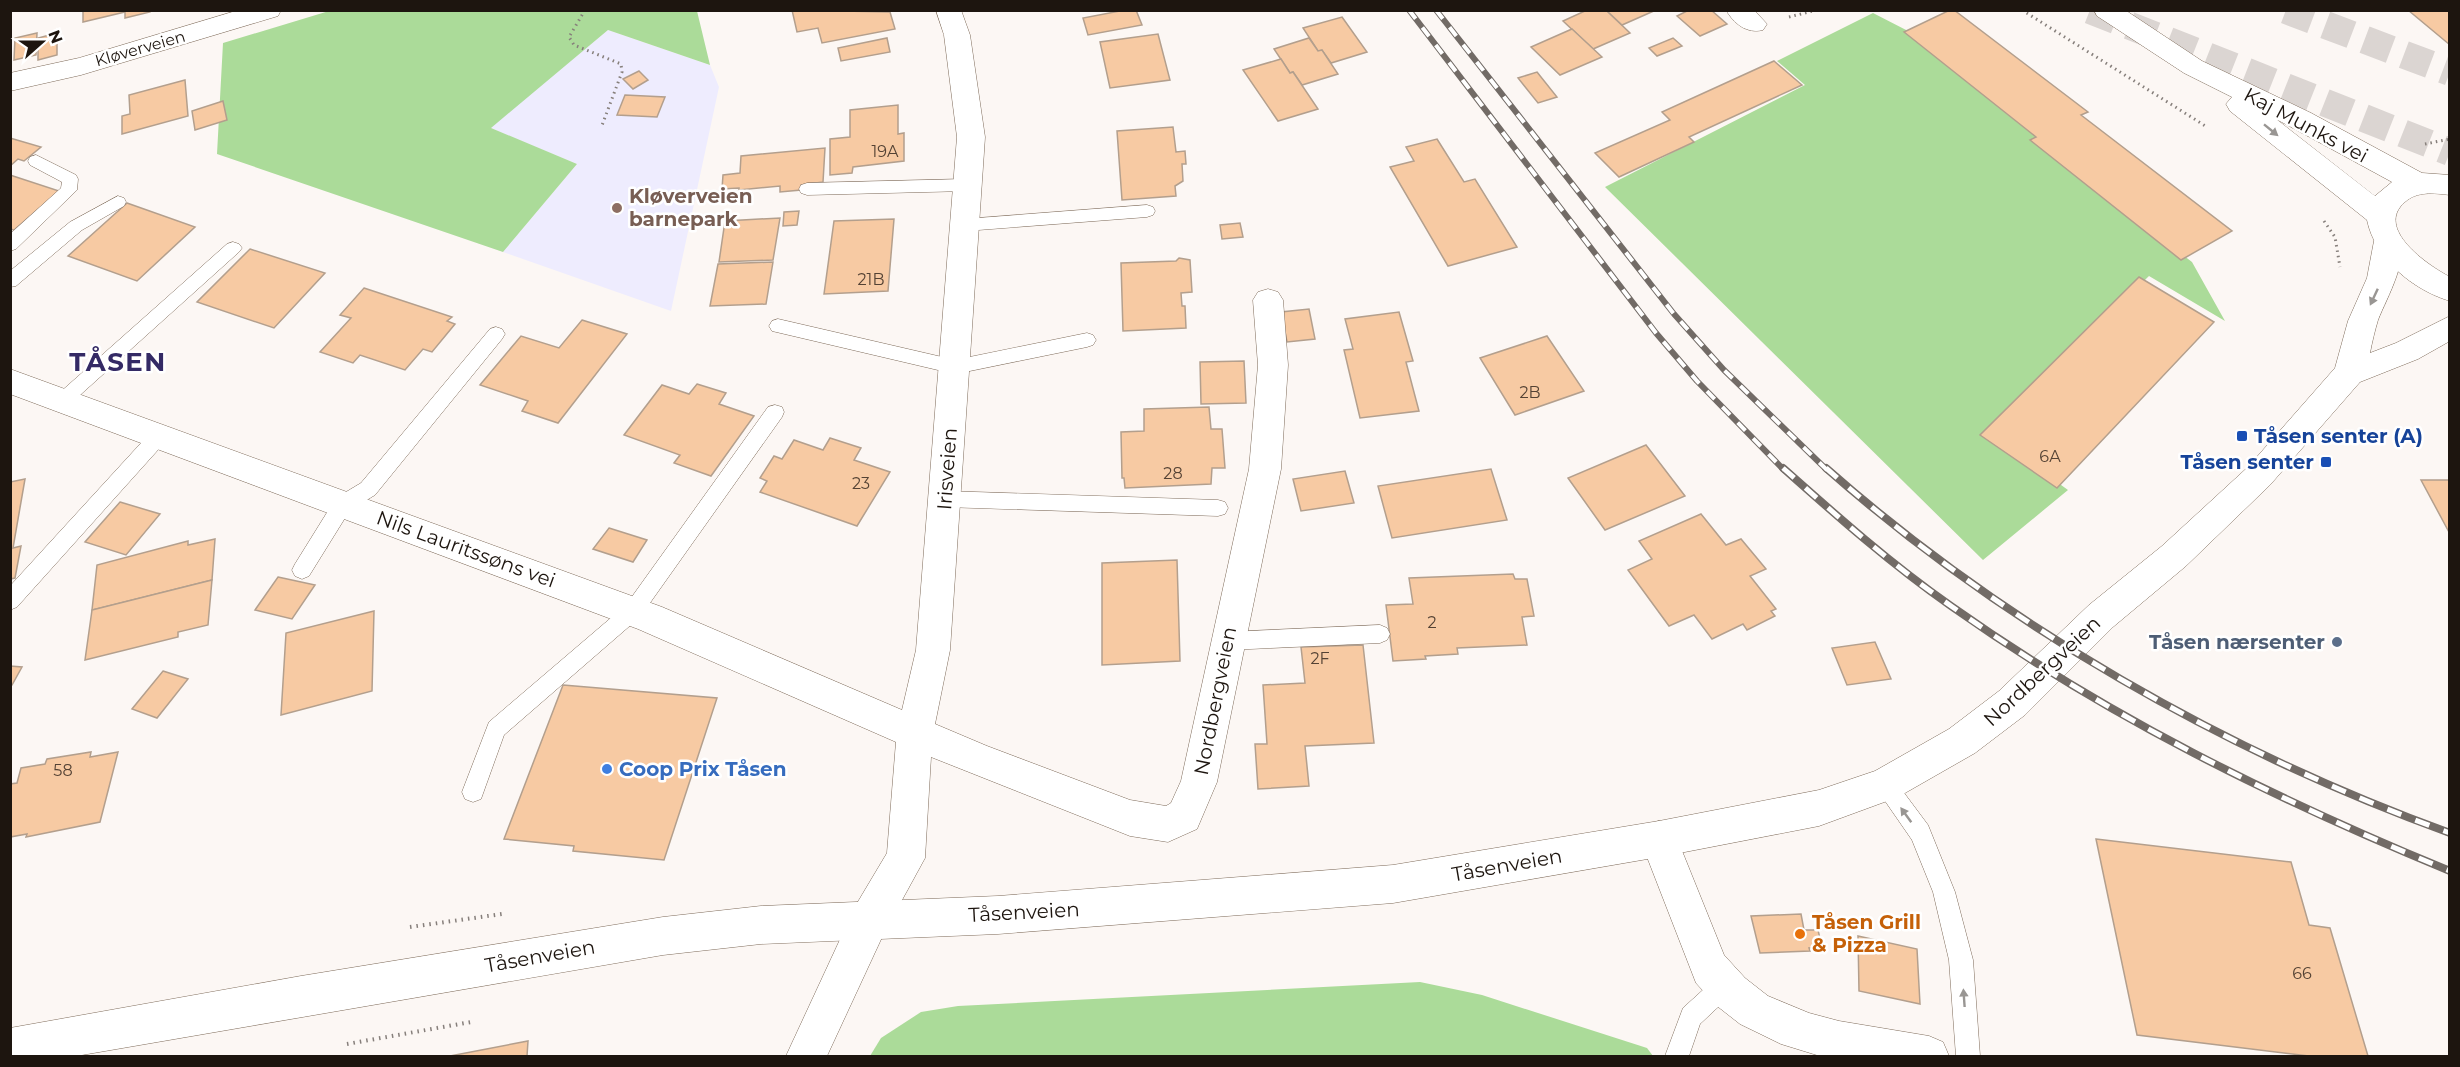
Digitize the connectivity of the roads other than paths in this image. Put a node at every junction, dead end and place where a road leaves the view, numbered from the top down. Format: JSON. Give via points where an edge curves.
{"nodes":[{"id":1,"x":269,"y":10,"type":"edge"},
{"id":2,"x":948,"y":10,"type":"edge"},
{"id":3,"x":2106,"y":10,"type":"edge"},
{"id":4,"x":2193,"y":67,"type":"junction"},
{"id":5,"x":10,"y":82,"type":"edge"},
{"id":6,"x":36,"y":161,"type":"dead end"},
{"id":7,"x":2440,"y":184,"type":"edge"},
{"id":8,"x":968,"y":185,"type":"junction"},
{"id":9,"x":807,"y":189,"type":"dead end"},
{"id":10,"x":118,"y":202,"type":"dead end"},
{"id":11,"x":1147,"y":211,"type":"dead end"},
{"id":12,"x":964,"y":225,"type":"junction"},
{"id":13,"x":2384,"y":228,"type":"junction"},
{"id":14,"x":10,"y":245,"type":"edge"},
{"id":15,"x":233,"y":249,"type":"dead end"},
{"id":16,"x":10,"y":280,"type":"edge"},
{"id":17,"x":2450,"y":290,"type":"edge"},
{"id":18,"x":1268,"y":300,"type":"dead end"},
{"id":19,"x":778,"y":326,"type":"dead end"},
{"id":20,"x":2450,"y":327,"type":"edge"},
{"id":21,"x":496,"y":334,"type":"dead end"},
{"id":22,"x":1087,"y":340,"type":"dead end"},
{"id":23,"x":955,"y":367,"type":"junction"},
{"id":24,"x":2349,"y":374,"type":"junction"},
{"id":25,"x":12,"y":384,"type":"edge"},
{"id":26,"x":63,"y":400,"type":"junction"},
{"id":27,"x":776,"y":412,"type":"dead end"},
{"id":28,"x":159,"y":436,"type":"junction"},
{"id":29,"x":945,"y":499,"type":"junction"},
{"id":30,"x":343,"y":504,"type":"junction"},
{"id":31,"x":1218,"y":508,"type":"dead end"},
{"id":32,"x":302,"y":570,"type":"dead end"},
{"id":33,"x":10,"y":601,"type":"edge"},
{"id":34,"x":633,"y":611,"type":"junction"},
{"id":35,"x":1380,"y":634,"type":"dead end"},
{"id":36,"x":1228,"y":641,"type":"junction"},
{"id":37,"x":915,"y":733,"type":"junction"},
{"id":38,"x":1885,"y":785,"type":"junction"},
{"id":39,"x":473,"y":792,"type":"dead end"},
{"id":40,"x":1659,"y":839,"type":"junction"},
{"id":41,"x":870,"y":919,"type":"junction"},
{"id":42,"x":1723,"y":987,"type":"junction"},
{"id":43,"x":10,"y":1048,"type":"edge"},
{"id":44,"x":806,"y":1056,"type":"edge"},
{"id":45,"x":1677,"y":1056,"type":"edge"},
{"id":46,"x":1929,"y":1056,"type":"edge"},
{"id":47,"x":1968,"y":1056,"type":"edge"}],
"edges":[{"from":1,"to":5,"type":"street","name":"Kløverveien","via":[[81,66]]},
{"from":2,"to":8,"type":"street","name":"Irisveien","via":[[957,34],[971,137]]},
{"from":3,"to":4,"type":"street","name":"Kaj Munks vei"},
{"from":4,"to":7,"type":"street","name":"Kaj Munks vei"},
{"from":4,"to":13,"type":"street","name":"Kaj Munks vei","one_way":true},
{"from":6,"to":14,"type":"lane","via":[[70,179],[69,190]]},
{"from":7,"to":13,"type":"street","via":[[2404,188],[2392,195],[2384,204]]},
{"from":8,"to":9,"type":"lane"},
{"from":8,"to":12,"type":"street","name":"Irisveien"},
{"from":10,"to":16,"type":"lane","via":[[76,226]]},
{"from":11,"to":12,"type":"lane"},
{"from":12,"to":23,"type":"street","name":"Irisveien"},
{"from":13,"to":17,"type":"street","name":"Kaj Munks vei","via":[[2408,264]]},
{"from":13,"to":24,"type":"street","name":"Nordbergveien","one_way":true,"via":[[2382,278],[2362,321]]},
{"from":15,"to":26,"type":"lane"},
{"from":18,"to":36,"type":"street","name":"Nordbergveien","via":[[1273,365],[1264,469]]},
{"from":19,"to":23,"type":"lane"},
{"from":20,"to":24,"type":"street","name":"Nordbergveien","via":[[2407,351]]},
{"from":21,"to":30,"type":"lane","via":[[368,489]]},
{"from":22,"to":23,"type":"lane"},
{"from":23,"to":29,"type":"street","name":"Irisveien"},
{"from":24,"to":38,"type":"street","name":"Nordbergveien","via":[[2259,476],[2174,556],[2102,616],[2012,703],[1962,741]]},
{"from":25,"to":26,"type":"street","name":"Nils Lauritssøns vei"},
{"from":26,"to":28,"type":"street","name":"Nils Lauritssøns vei"},
{"from":27,"to":34,"type":"lane"},
{"from":28,"to":30,"type":"street","name":"Nils Lauritssøns vei"},
{"from":28,"to":33,"type":"lane"},
{"from":29,"to":31,"type":"lane"},
{"from":29,"to":37,"type":"street","name":"Irisveien","via":[[933,650]]},
{"from":30,"to":32,"type":"lane"},
{"from":30,"to":34,"type":"street","name":"Nils Lauritssøns vei"},
{"from":34,"to":37,"type":"street","name":"Nils Lauritssøns vei"},
{"from":34,"to":39,"type":"lane","via":[[496,729]]},
{"from":35,"to":36,"type":"lane"},
{"from":36,"to":37,"type":"street","name":"Nordbergveien","via":[[1199,782],[1184,816],[1168,824],[1130,818]]},
{"from":37,"to":41,"type":"street","name":"Irisveien","via":[[906,858]]},
{"from":38,"to":40,"type":"street","name":"Nordbergveien","via":[[1819,808]]},
{"from":47,"to":38,"type":"lane","one_way":true,"via":[[1962,960],[1944,892],[1920,833]]},
{"from":40,"to":41,"type":"street","name":"Tåsenveien","via":[[1337,890],[998,915]]},
{"from":40,"to":42,"type":"street","via":[[1710,969]]},
{"from":41,"to":43,"type":"street","name":"Tåsenveien","via":[[663,936]]},
{"from":41,"to":44,"type":"street","name":"Irisveien"},
{"from":42,"to":45,"type":"lane","via":[[1691,1016]]},
{"from":42,"to":46,"type":"street","via":[[1777,1024],[1808,1034]]}]}
